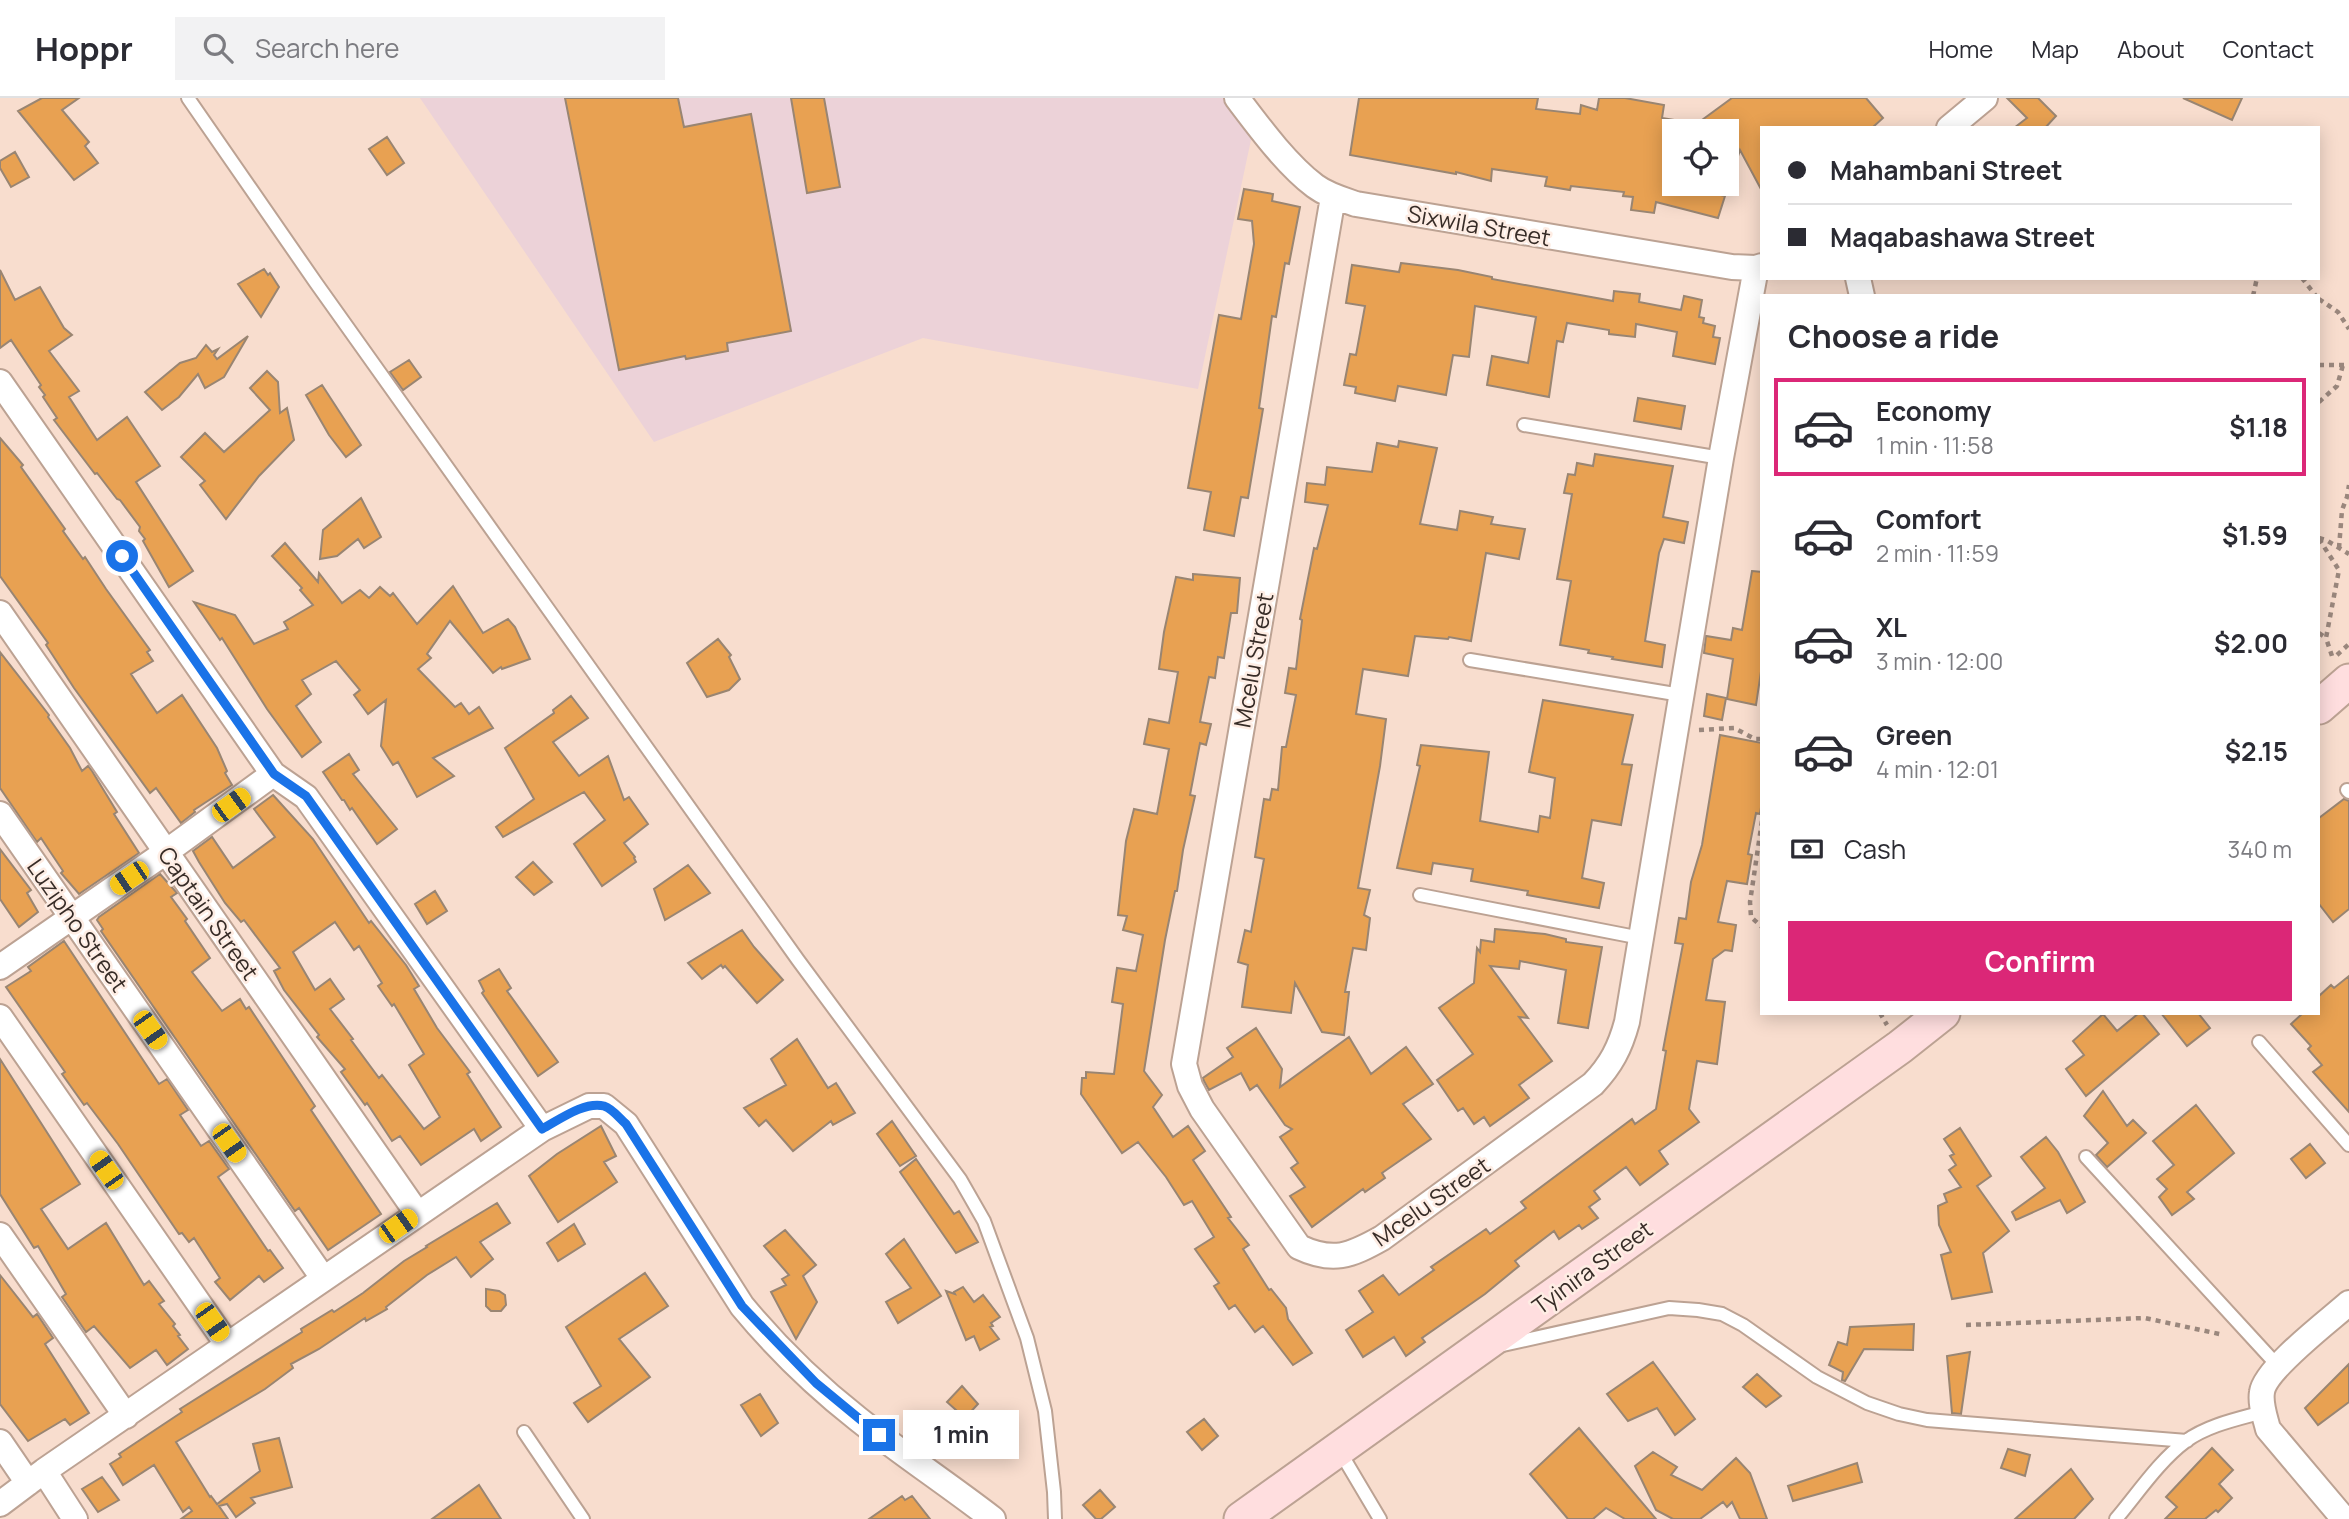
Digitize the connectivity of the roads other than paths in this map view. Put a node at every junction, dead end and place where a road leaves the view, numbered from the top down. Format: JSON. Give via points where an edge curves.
{"nodes":[{"id":1,"x":188,"y":98,"type":"edge"},
{"id":2,"x":1237,"y":98,"type":"edge"},
{"id":3,"x":1985,"y":98,"type":"edge"},
{"id":4,"x":1951,"y":126,"type":"edge"},
{"id":5,"x":1333,"y":197,"type":"junction"},
{"id":6,"x":1759,"y":267,"type":"edge"},
{"id":7,"x":0,"y":382,"type":"edge"},
{"id":8,"x":1524,"y":425,"type":"dead end"},
{"id":9,"x":1721,"y":458,"type":"junction"},
{"id":10,"x":0,"y":613,"type":"edge"},
{"id":11,"x":1470,"y":660,"type":"dead end"},
{"id":12,"x":2341,"y":670,"type":"edge"},
{"id":13,"x":1681,"y":695,"type":"junction"},
{"id":14,"x":2320,"y":705,"type":"edge"},
{"id":15,"x":274,"y":774,"type":"junction"},
{"id":16,"x":0,"y":814,"type":"edge"},
{"id":17,"x":166,"y":852,"type":"junction"},
{"id":18,"x":1420,"y":895,"type":"dead end"},
{"id":19,"x":72,"y":917,"type":"junction"},
{"id":20,"x":1642,"y":938,"type":"junction"},
{"id":21,"x":0,"y":967,"type":"edge"},
{"id":22,"x":1940,"y":1015,"type":"edge"},
{"id":23,"x":0,"y":1017,"type":"edge"},
{"id":24,"x":2259,"y":1042,"type":"dead end"},
{"id":25,"x":542,"y":1129,"type":"junction"},
{"id":26,"x":2349,"y":1145,"type":"edge"},
{"id":27,"x":2086,"y":1157,"type":"dead end"},
{"id":28,"x":417,"y":1213,"type":"junction"},
{"id":29,"x":0,"y":1235,"type":"edge"},
{"id":30,"x":323,"y":1278,"type":"junction"},
{"id":31,"x":2349,"y":1303,"type":"edge"},
{"id":32,"x":227,"y":1344,"type":"junction"},
{"id":33,"x":1474,"y":1352,"type":"junction"},
{"id":34,"x":2278,"y":1366,"type":"junction"},
{"id":35,"x":2263,"y":1412,"type":"junction"},
{"id":36,"x":126,"y":1416,"type":"junction"},
{"id":37,"x":524,"y":1432,"type":"dead end"},
{"id":38,"x":2187,"y":1441,"type":"junction"},
{"id":39,"x":0,"y":1442,"type":"edge"},
{"id":40,"x":1339,"y":1449,"type":"junction"},
{"id":41,"x":36,"y":1477,"type":"junction"},
{"id":42,"x":0,"y":1504,"type":"edge"},
{"id":43,"x":75,"y":1519,"type":"edge"},
{"id":44,"x":583,"y":1519,"type":"edge"},
{"id":45,"x":993,"y":1519,"type":"edge"},
{"id":46,"x":1055,"y":1519,"type":"edge"},
{"id":47,"x":1241,"y":1519,"type":"edge"},
{"id":48,"x":1380,"y":1519,"type":"edge"},
{"id":49,"x":2116,"y":1519,"type":"edge"},
{"id":50,"x":2344,"y":1519,"type":"edge"}],
"edges":[{"from":1,"to":46,"type":"lane","via":[[782,937],[960,1179],[984,1222],[1031,1350],[1045,1411]]},
{"from":2,"to":5,"type":"street","name":"Sixwila Street","via":[[1302,174]]},
{"from":3,"to":4,"type":"street"},
{"from":5,"to":6,"type":"street","name":"Sixwila Street","via":[[1732,267]]},
{"from":5,"to":20,"type":"street","name":"Mcelu Street","via":[[1186,1043],[1184,1064],[1190,1086],[1299,1247],[1337,1257],[1358,1251],[1593,1084],[1609,1067],[1628,1022]]},
{"from":6,"to":9,"type":"street","name":"Mcelu Street"},
{"from":7,"to":15,"type":"street"},
{"from":8,"to":9,"type":"lane"},
{"from":9,"to":13,"type":"street","name":"Mcelu Street"},
{"from":10,"to":17,"type":"street","name":"Captain Street"},
{"from":11,"to":13,"type":"lane"},
{"from":12,"to":14,"type":"street"},
{"from":13,"to":20,"type":"street","name":"Mcelu Street"},
{"from":15,"to":17,"type":"street"},
{"from":15,"to":25,"type":"street","via":[[306,796]]},
{"from":16,"to":19,"type":"street","name":"Luzipho Street"},
{"from":17,"to":19,"type":"street"},
{"from":17,"to":28,"type":"street","name":"Captain Street"},
{"from":18,"to":20,"type":"lane"},
{"from":19,"to":21,"type":"street"},
{"from":19,"to":30,"type":"street","name":"Luzipho Street"},
{"from":22,"to":33,"type":"street","name":"Tyinira Street"},
{"from":23,"to":32,"type":"street"},
{"from":24,"to":26,"type":"lane"},
{"from":25,"to":28,"type":"street"},
{"from":25,"to":45,"type":"street","via":[[589,1105],[614,1112],[759,1326],[859,1420]]},
{"from":27,"to":34,"type":"lane"},
{"from":28,"to":30,"type":"street"},
{"from":29,"to":36,"type":"street"},
{"from":30,"to":32,"type":"street"},
{"from":31,"to":34,"type":"street"},
{"from":32,"to":36,"type":"street"},
{"from":33,"to":38,"type":"lane","via":[[1669,1308],[1698,1310],[1722,1314],[1817,1377],[1867,1404],[1899,1414]]},
{"from":33,"to":40,"type":"street","name":"Tyinira Street"},
{"from":34,"to":35,"type":"street","via":[[2264,1382]]},
{"from":35,"to":38,"type":"lane"},
{"from":35,"to":50,"type":"street","via":[[2268,1429],[2282,1448]]},
{"from":36,"to":41,"type":"street"},
{"from":37,"to":44,"type":"lane"},
{"from":38,"to":49,"type":"lane"},
{"from":39,"to":41,"type":"street"},
{"from":40,"to":47,"type":"street","name":"Tyinira Street"},
{"from":40,"to":48,"type":"lane"},
{"from":41,"to":42,"type":"street"},
{"from":41,"to":43,"type":"street"}]}
